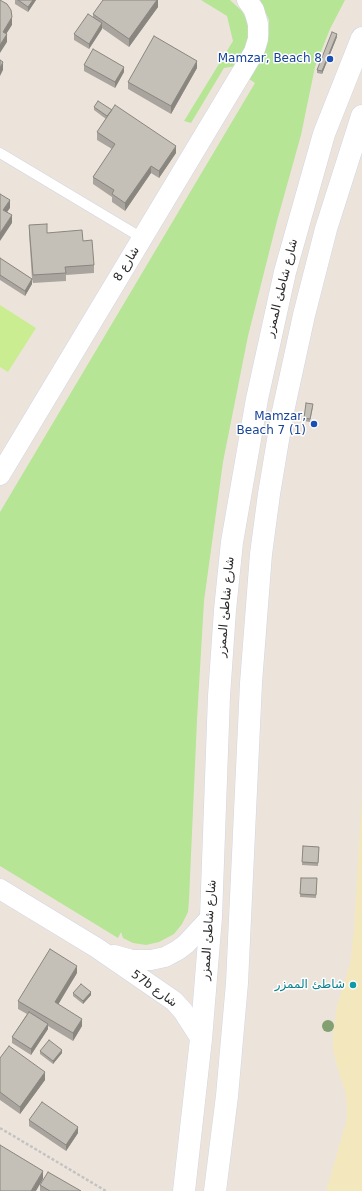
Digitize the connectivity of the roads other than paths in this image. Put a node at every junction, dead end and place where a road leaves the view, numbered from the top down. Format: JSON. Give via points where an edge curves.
{"nodes":[{"id":1,"x":246,"y":0,"type":"edge"},
{"id":2,"x":362,"y":38,"type":"edge"},
{"id":3,"x":362,"y":116,"type":"edge"},
{"id":4,"x":0,"y":153,"type":"edge"},
{"id":5,"x":142,"y":238,"type":"junction"},
{"id":6,"x":0,"y":475,"type":"edge"},
{"id":7,"x":0,"y":889,"type":"edge"},
{"id":8,"x":211,"y":917,"type":"junction"},
{"id":9,"x":97,"y":948,"type":"junction"},
{"id":10,"x":201,"y":1039,"type":"junction"},
{"id":11,"x":184,"y":1191,"type":"edge"},
{"id":12,"x":215,"y":1191,"type":"edge"}],
"edges":[{"from":1,"to":5,"type":"street","name":"شارع 8","via":[[254,10],[258,24],[258,39],[254,52]]},
{"from":2,"to":8,"type":"main road","name":"شارع شاطئ الممزر","via":[[324,134],[297,226],[271,332],[245,464],[232,542],[224,626]]},
{"from":3,"to":12,"type":"main road","via":[[326,229],[304,315],[282,416],[269,494],[261,554],[251,683],[237,983]]},
{"from":4,"to":5,"type":"lane"},
{"from":5,"to":6,"type":"street","name":"شارع 8"},
{"from":7,"to":9,"type":"street","name":"57b شارع"},
{"from":8,"to":9,"type":"street","name":"57b شارع","via":[[186,944],[165,957],[132,960]]},
{"from":8,"to":10,"type":"main road","name":"شارع شاطئ الممزر"},
{"from":9,"to":10,"type":"street","name":"57b شارع","via":[[174,1001]]},
{"from":10,"to":11,"type":"main road","name":"شارع شاطئ الممزر"}]}
